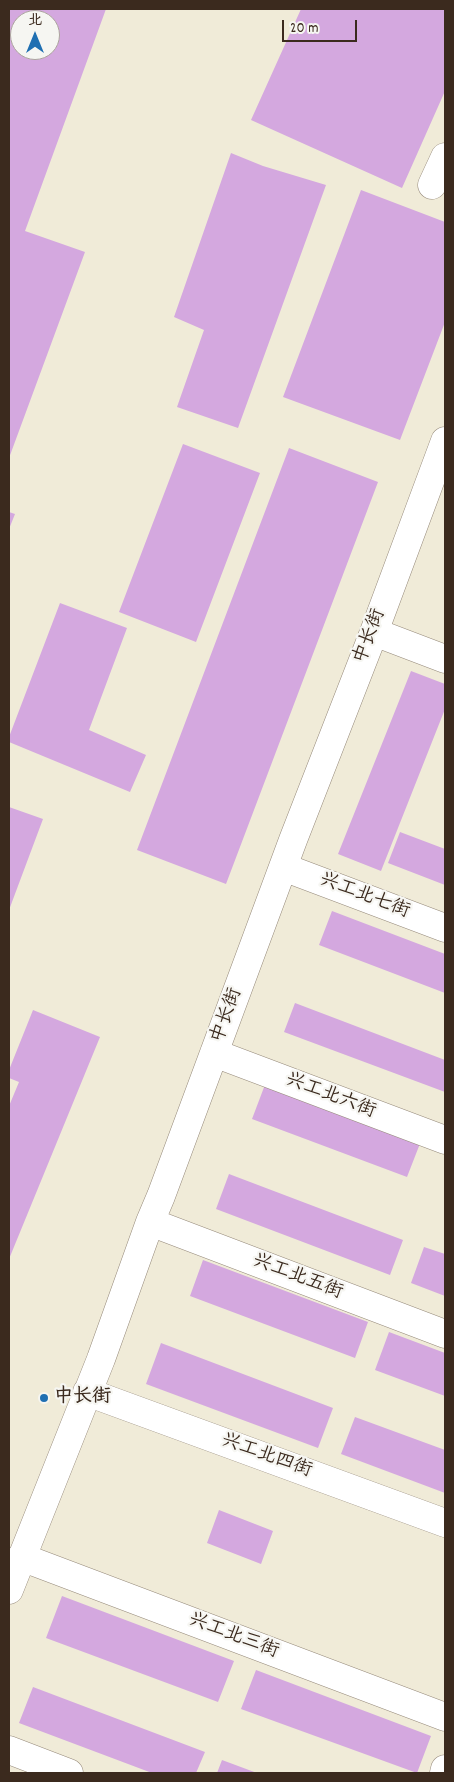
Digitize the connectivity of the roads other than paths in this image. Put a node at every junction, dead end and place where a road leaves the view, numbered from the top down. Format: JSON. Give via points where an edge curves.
{"nodes":[{"id":1,"x":445,"y":156,"type":"edge"},
{"id":2,"x":432,"y":185,"type":"dead end"},
{"id":3,"x":445,"y":441,"type":"edge"},
{"id":4,"x":374,"y":632,"type":"junction"},
{"id":5,"x":445,"y":659,"type":"edge"},
{"id":6,"x":283,"y":867,"type":"junction"},
{"id":7,"x":445,"y":928,"type":"edge"},
{"id":8,"x":214,"y":1053,"type":"junction"},
{"id":9,"x":445,"y":1140,"type":"edge"},
{"id":10,"x":150,"y":1222,"type":"junction"},
{"id":11,"x":445,"y":1334,"type":"edge"},
{"id":12,"x":88,"y":1392,"type":"junction"},
{"id":13,"x":445,"y":1523,"type":"edge"},
{"id":14,"x":21,"y":1557,"type":"junction"},
{"id":15,"x":9,"y":1590,"type":"edge"},
{"id":16,"x":445,"y":1717,"type":"edge"},
{"id":17,"x":9,"y":1750,"type":"edge"},
{"id":18,"x":445,"y":1770,"type":"edge"},
{"id":19,"x":69,"y":1773,"type":"edge"},
{"id":20,"x":444,"y":1773,"type":"edge"}],
"edges":[{"from":1,"to":2,"type":"street"},
{"from":3,"to":4,"type":"street","name":"中长街"},
{"from":4,"to":5,"type":"street"},
{"from":4,"to":6,"type":"street","name":"中长街"},
{"from":6,"to":7,"type":"street","name":"兴工北七街"},
{"from":6,"to":8,"type":"street","name":"中长街"},
{"from":8,"to":9,"type":"street","name":"兴工北六街"},
{"from":8,"to":10,"type":"street","name":"中长街"},
{"from":10,"to":11,"type":"street","name":"兴工北五街"},
{"from":10,"to":12,"type":"street","name":"中长街"},
{"from":12,"to":13,"type":"street","name":"兴工北四街"},
{"from":12,"to":14,"type":"street","name":"中长街"},
{"from":14,"to":15,"type":"street","name":"中长街"},
{"from":14,"to":16,"type":"street","name":"兴工北三街"},
{"from":17,"to":19,"type":"street"},
{"from":18,"to":20,"type":"street"}]}
